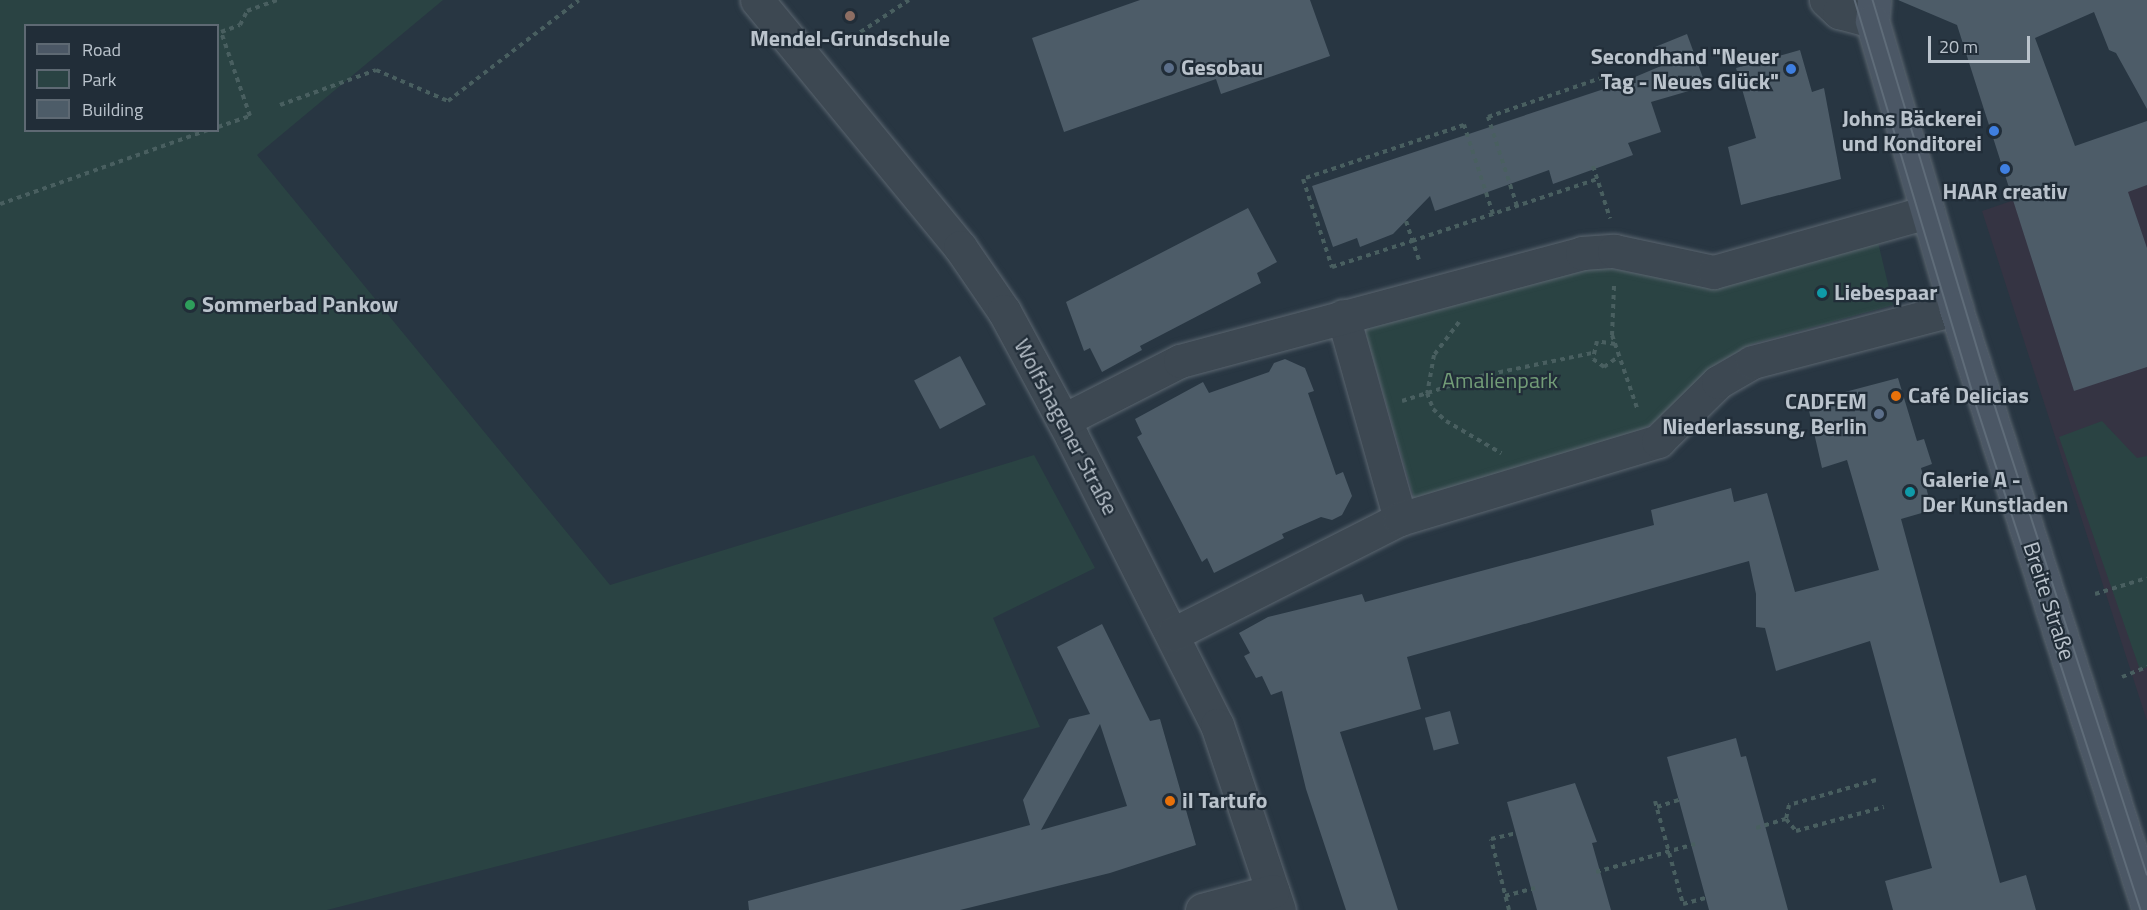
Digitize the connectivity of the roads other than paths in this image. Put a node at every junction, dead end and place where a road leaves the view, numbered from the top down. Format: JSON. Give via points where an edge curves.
{"nodes":[{"id":1,"x":756,"y":0,"type":"edge"},
{"id":2,"x":1826,"y":0,"type":"edge"},
{"id":3,"x":1873,"y":10,"type":"edge"},
{"id":4,"x":1928,"y":212,"type":"junction"},
{"id":5,"x":1956,"y":309,"type":"junction"},
{"id":6,"x":1343,"y":316,"type":"junction"},
{"id":7,"x":1064,"y":420,"type":"junction"},
{"id":8,"x":1400,"y":519,"type":"junction"},
{"id":9,"x":1173,"y":634,"type":"junction"},
{"id":10,"x":1276,"y":900,"type":"edge"},
{"id":11,"x":2147,"y":904,"type":"edge"},
{"id":12,"x":1202,"y":910,"type":"edge"}],
"edges":[{"from":1,"to":7,"type":"street","name":"Wolfshagener Straße","via":[[960,246],[1004,311]]},
{"from":2,"to":3,"type":"street","via":[[1839,12]]},
{"from":3,"to":4,"type":"main road","name":"Breite Straße"},
{"from":4,"to":5,"type":"main road","name":"Breite Straße"},
{"from":4,"to":6,"type":"street","via":[[1731,270],[1694,270],[1597,250]]},
{"from":5,"to":8,"type":"street","via":[[1752,362],[1718,382],[1658,441]]},
{"from":5,"to":11,"type":"main road","name":"Breite Straße"},
{"from":6,"to":7,"type":"street","via":[[1180,361]]},
{"from":6,"to":8,"type":"street"},
{"from":7,"to":9,"type":"street","name":"Wolfshagener Straße"},
{"from":8,"to":9,"type":"street"},
{"from":9,"to":10,"type":"street","name":"Wolfshagener Straße","via":[[1217,725]]},
{"from":10,"to":12,"type":"street"}]}
